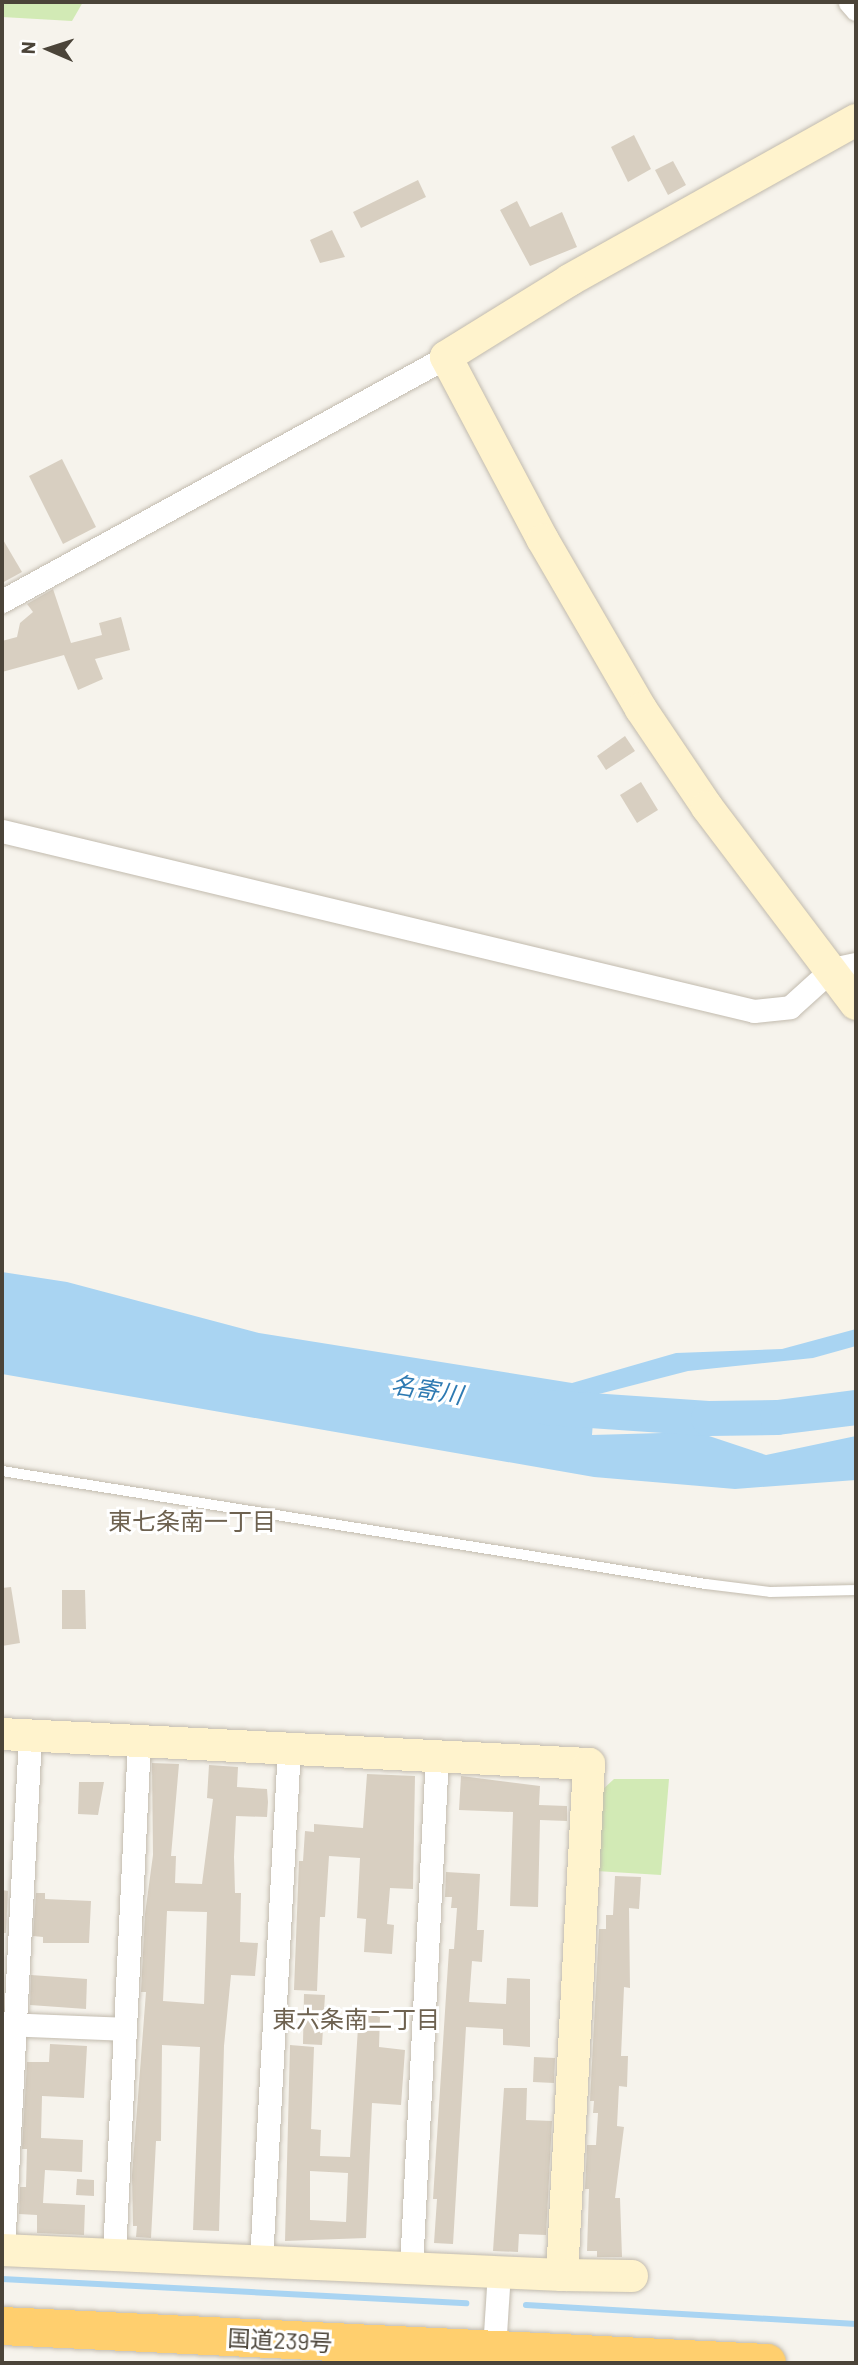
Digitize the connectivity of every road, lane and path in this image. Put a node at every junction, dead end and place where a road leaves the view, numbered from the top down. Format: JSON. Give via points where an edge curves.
{"nodes":[{"id":1,"x":849,"y":2,"type":"edge"},
{"id":2,"x":856,"y":9,"type":"edge"},
{"id":3,"x":856,"y":120,"type":"edge"},
{"id":4,"x":446,"y":357,"type":"junction"},
{"id":5,"x":2,"y":601,"type":"edge"},
{"id":6,"x":2,"y":831,"type":"edge"},
{"id":7,"x":844,"y":967,"type":"edge"},
{"id":8,"x":854,"y":1000,"type":"edge"},
{"id":9,"x":2,"y":1471,"type":"edge"},
{"id":10,"x":856,"y":1590,"type":"edge"},
{"id":11,"x":16,"y":1735,"type":"edge"},
{"id":12,"x":139,"y":1741,"type":"junction"},
{"id":13,"x":289,"y":1747,"type":"junction"},
{"id":14,"x":437,"y":1755,"type":"junction"},
{"id":15,"x":8,"y":2024,"type":"edge"},
{"id":16,"x":124,"y":2029,"type":"junction"},
{"id":17,"x":2,"y":2250,"type":"edge"},
{"id":18,"x":114,"y":2254,"type":"junction"},
{"id":19,"x":261,"y":2261,"type":"junction"},
{"id":20,"x":411,"y":2267,"type":"junction"},
{"id":21,"x":499,"y":2272,"type":"junction"},
{"id":22,"x":562,"y":2274,"type":"junction"},
{"id":23,"x":632,"y":2276,"type":"dead end"},
{"id":24,"x":2,"y":2326,"type":"edge"},
{"id":25,"x":340,"y":2353,"type":"edge"},
{"id":26,"x":494,"y":2356,"type":"edge"},
{"id":27,"x":767,"y":2363,"type":"edge"}],
"edges":[{"from":1,"to":2,"type":"street"},
{"from":3,"to":4,"type":"street","via":[[570,280]]},
{"from":4,"to":5,"type":"street"},
{"from":4,"to":7,"type":"street","via":[[543,540],[641,709],[707,807]]},
{"from":6,"to":7,"type":"street","via":[[754,1011],[790,1007]]},
{"from":7,"to":8,"type":"street"},
{"from":9,"to":10,"type":"lane","via":[[706,1584],[770,1592]]},
{"from":11,"to":12,"type":"street"},
{"from":11,"to":15,"type":"street"},
{"from":12,"to":13,"type":"street"},
{"from":12,"to":16,"type":"street"},
{"from":13,"to":14,"type":"street"},
{"from":13,"to":19,"type":"street"},
{"from":14,"to":20,"type":"street"},
{"from":14,"to":22,"type":"street","via":[[589,1764]]},
{"from":15,"to":16,"type":"street"},
{"from":15,"to":17,"type":"street"},
{"from":16,"to":18,"type":"street"},
{"from":17,"to":18,"type":"street"},
{"from":18,"to":19,"type":"street"},
{"from":19,"to":20,"type":"street"},
{"from":20,"to":21,"type":"street"},
{"from":21,"to":22,"type":"street"},
{"from":21,"to":26,"type":"street"},
{"from":22,"to":23,"type":"street"},
{"from":24,"to":25,"type":"highway","name":"国道239号"},
{"from":25,"to":26,"type":"highway","name":"国道239号"},
{"from":26,"to":27,"type":"highway","name":"国道239号"}]}
